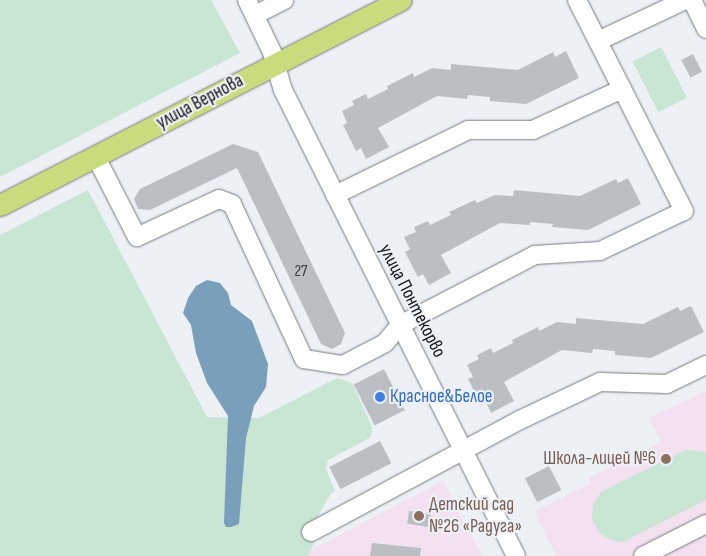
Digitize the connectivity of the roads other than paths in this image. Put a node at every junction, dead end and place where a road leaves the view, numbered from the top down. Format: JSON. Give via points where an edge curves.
{"nodes":[{"id":1,"x":284,"y":0,"type":"edge"},
{"id":2,"x":401,"y":0,"type":"edge"},
{"id":3,"x":577,"y":0,"type":"edge"},
{"id":4,"x":685,"y":0,"type":"edge"},
{"id":5,"x":692,"y":0,"type":"edge"},
{"id":6,"x":251,"y":8,"type":"edge"},
{"id":7,"x":706,"y":29,"type":"edge"},
{"id":8,"x":598,"y":41,"type":"junction"},
{"id":9,"x":276,"y":62,"type":"junction"},
{"id":10,"x":622,"y":89,"type":"junction"},
{"id":11,"x":96,"y":157,"type":"junction"},
{"id":12,"x":335,"y":195,"type":"junction"},
{"id":13,"x":0,"y":205,"type":"edge"},
{"id":14,"x":400,"y":325,"type":"junction"},
{"id":15,"x":706,"y":365,"type":"edge"},
{"id":16,"x":463,"y":451,"type":"junction"},
{"id":17,"x":706,"y":524,"type":"edge"},
{"id":18,"x":311,"y":532,"type":"dead end"},
{"id":19,"x":516,"y":556,"type":"edge"},
{"id":20,"x":643,"y":556,"type":"edge"}],
"edges":[{"from":1,"to":6,"type":"street"},
{"from":2,"to":9,"type":"main road","name":"улица Вернова"},
{"from":3,"to":8,"type":"street"},
{"from":4,"to":8,"type":"street"},
{"from":5,"to":7,"type":"street"},
{"from":6,"to":9,"type":"street","name":"улица Понтекорво"},
{"from":8,"to":10,"type":"street"},
{"from":9,"to":11,"type":"main road","name":"улица Вернова"},
{"from":9,"to":12,"type":"street","name":"улица Понтекорво","via":[[283,90]]},
{"from":10,"to":12,"type":"street","via":[[534,130],[468,130]]},
{"from":10,"to":14,"type":"street","via":[[684,211],[600,252],[535,255]]},
{"from":11,"to":13,"type":"main road","name":"улица Вернова"},
{"from":11,"to":14,"type":"street","via":[[137,237],[219,199],[232,204],[304,358],[343,365],[385,343]]},
{"from":12,"to":14,"type":"street","name":"улица Понтекорво"},
{"from":14,"to":16,"type":"street","name":"улица Понтекорво"},
{"from":15,"to":16,"type":"street","via":[[667,384],[600,382]]},
{"from":16,"to":18,"type":"street"},
{"from":16,"to":19,"type":"street","name":"улица Понтекорво"},
{"from":17,"to":20,"type":"street"}]}
